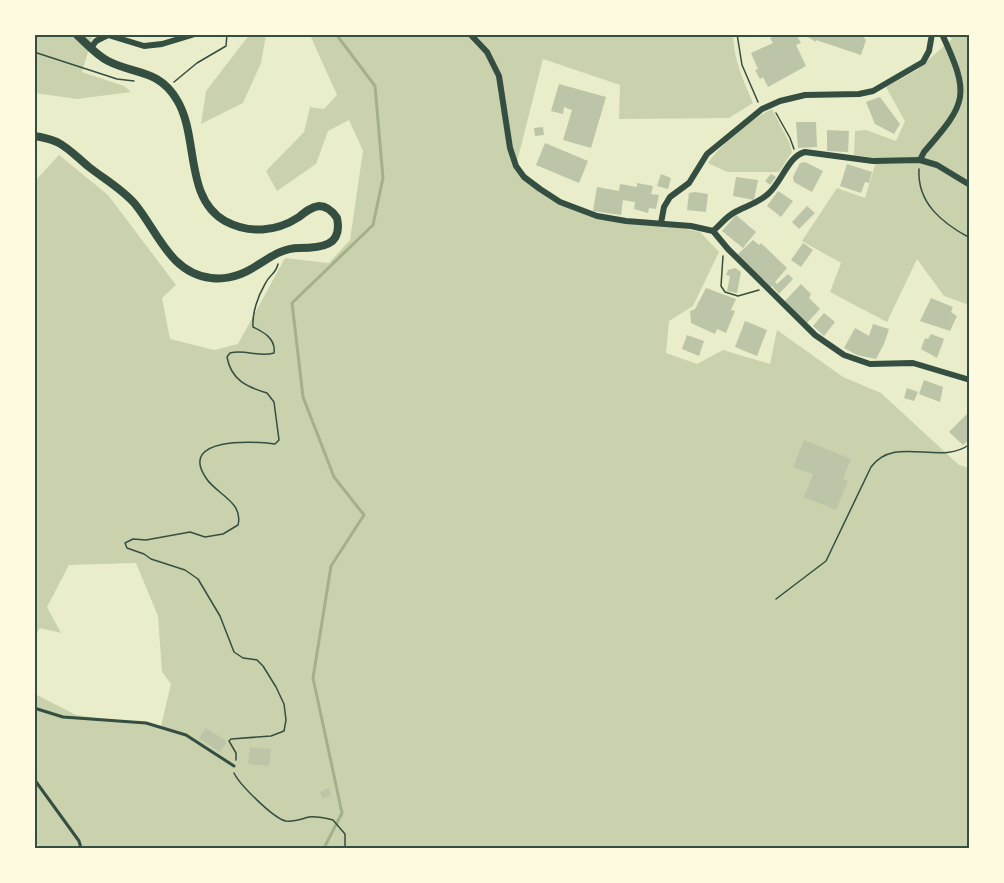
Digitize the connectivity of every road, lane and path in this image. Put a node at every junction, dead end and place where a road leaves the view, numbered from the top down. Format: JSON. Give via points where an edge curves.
{"nodes":[{"id":1,"x":76,"y":34,"type":"edge"},
{"id":2,"x":195,"y":34,"type":"edge"},
{"id":3,"x":227,"y":34,"type":"edge"},
{"id":4,"x":470,"y":34,"type":"edge"},
{"id":5,"x":737,"y":34,"type":"edge"},
{"id":6,"x":932,"y":34,"type":"edge"},
{"id":7,"x":942,"y":34,"type":"edge"},
{"id":8,"x":91,"y":48,"type":"junction"},
{"id":9,"x":34,"y":52,"type":"edge"},
{"id":10,"x":140,"y":81,"type":"dead end"},
{"id":11,"x":168,"y":87,"type":"junction"},
{"id":12,"x":772,"y":104,"type":"junction"},
{"id":13,"x":762,"y":110,"type":"junction"},
{"id":14,"x":34,"y":136,"type":"edge"},
{"id":15,"x":795,"y":156,"type":"junction"},
{"id":16,"x":920,"y":160,"type":"junction"},
{"id":17,"x":969,"y":185,"type":"edge"},
{"id":18,"x":662,"y":223,"type":"junction"},
{"id":19,"x":713,"y":231,"type":"junction"},
{"id":20,"x":969,"y":238,"type":"edge"},
{"id":21,"x":728,"y":249,"type":"junction"},
{"id":22,"x":274,"y":255,"type":"junction"},
{"id":23,"x":769,"y":288,"type":"junction"},
{"id":24,"x":969,"y":380,"type":"edge"},
{"id":25,"x":969,"y":444,"type":"edge"},
{"id":26,"x":776,"y":599,"type":"dead end"},
{"id":27,"x":34,"y":708,"type":"edge"},
{"id":28,"x":234,"y":766,"type":"junction"},
{"id":29,"x":34,"y":779,"type":"edge"},
{"id":30,"x":81,"y":849,"type":"edge"},
{"id":31,"x":345,"y":849,"type":"edge"}],
"edges":[{"from":1,"to":8,"type":"street"},
{"from":2,"to":8,"type":"street","via":[[144,46],[108,36]]},
{"from":3,"to":11,"type":"path","via":[[226,46]]},
{"from":4,"to":18,"type":"street","via":[[487,52],[499,76],[510,148],[524,177],[560,202],[597,216]]},
{"from":5,"to":13,"type":"path","via":[[742,65]]},
{"from":6,"to":12,"type":"street","via":[[923,62],[873,91],[804,95]]},
{"from":7,"to":16,"type":"street","via":[[958,72],[961,99]]},
{"from":8,"to":11,"type":"street","via":[[106,60],[155,77]]},
{"from":9,"to":10,"type":"path","via":[[117,78]]},
{"from":11,"to":22,"type":"street","via":[[186,119],[202,194],[223,220],[250,230],[267,230],[319,206],[327,207],[338,218],[333,241]]},
{"from":12,"to":13,"type":"street"},
{"from":12,"to":15,"type":"path"},
{"from":13,"to":18,"type":"street","via":[[707,154],[689,183],[670,197]]},
{"from":14,"to":22,"type":"street","via":[[57,142],[119,189],[139,209],[178,264],[194,273],[208,278],[238,276]]},
{"from":15,"to":16,"type":"street","via":[[816,152],[873,162]]},
{"from":15,"to":19,"type":"street","via":[[768,194],[731,214]]},
{"from":16,"to":17,"type":"street","via":[[937,165]]},
{"from":16,"to":20,"type":"path","via":[[919,180],[926,204],[947,225]]},
{"from":18,"to":19,"type":"street"},
{"from":19,"to":21,"type":"street"},
{"from":21,"to":23,"type":"street"},
{"from":21,"to":23,"type":"path","via":[[722,257],[721,286],[725,292],[738,296]]},
{"from":22,"to":28,"type":"path","via":[[277,271],[266,282],[252,316],[253,327],[272,340],[274,353],[267,356],[240,350],[227,357],[233,376],[250,388],[267,393],[274,402],[279,440],[275,444],[213,445],[200,461],[207,480],[237,512],[238,525],[223,534],[205,537],[190,532],[125,543],[127,548],[185,570],[198,579],[220,616],[234,652],[257,660],[276,687],[284,704],[284,731],[271,736],[231,739],[237,759]]},
{"from":23,"to":24,"type":"street","via":[[815,335],[851,358],[870,364],[913,363]]},
{"from":25,"to":26,"type":"path","via":[[957,452],[897,451],[876,460],[826,561]]},
{"from":27,"to":28,"type":"lane","via":[[63,717],[146,723],[186,735]]},
{"from":28,"to":31,"type":"path","via":[[237,781],[283,820],[333,820],[345,834]]},
{"from":29,"to":30,"type":"lane"}]}
